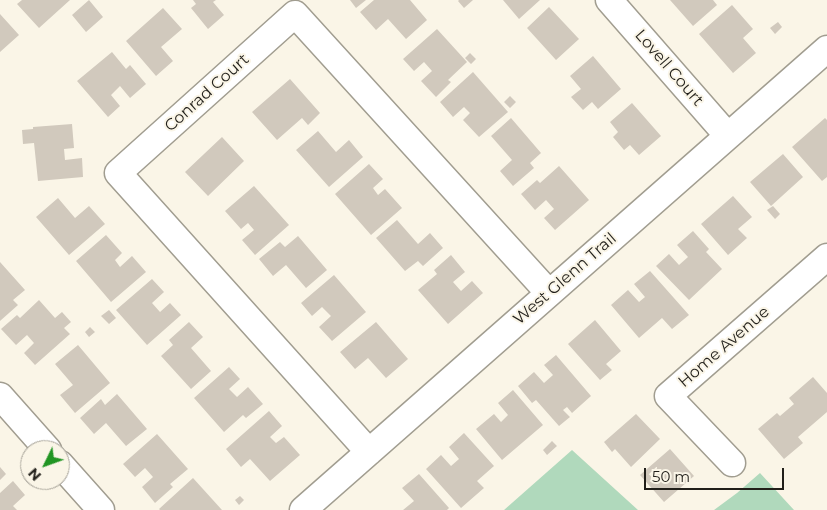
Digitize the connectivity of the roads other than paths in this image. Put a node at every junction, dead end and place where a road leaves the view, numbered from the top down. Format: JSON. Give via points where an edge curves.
{"nodes":[{"id":1,"x":609,"y":0,"type":"edge"},
{"id":2,"x":827,"y":49,"type":"edge"},
{"id":3,"x":728,"y":136,"type":"junction"},
{"id":4,"x":827,"y":257,"type":"edge"},
{"id":5,"x":549,"y":293,"type":"junction"},
{"id":6,"x":0,"y":396,"type":"edge"},
{"id":7,"x":39,"y":440,"type":"edge"},
{"id":8,"x":369,"y":452,"type":"junction"},
{"id":9,"x":732,"y":463,"type":"dead end"},
{"id":10,"x":70,"y":475,"type":"edge"},
{"id":11,"x":101,"y":510,"type":"edge"},
{"id":12,"x":304,"y":510,"type":"edge"}],
"edges":[{"from":1,"to":3,"type":"street","name":"Lovell Court"},
{"from":2,"to":3,"type":"street","name":"West Glenn Trail"},
{"from":3,"to":5,"type":"street","name":"West Glenn Trail"},
{"from":4,"to":9,"type":"street","name":"Home Avenue","via":[[668,396]]},
{"from":5,"to":8,"type":"street","name":"West Glenn Trail"},
{"from":5,"to":8,"type":"street","name":"Conrad Court","via":[[295,14],[118,172]]},
{"from":6,"to":7,"type":"street"},
{"from":8,"to":12,"type":"street","name":"West Glenn Trail"},
{"from":10,"to":11,"type":"street"}]}
